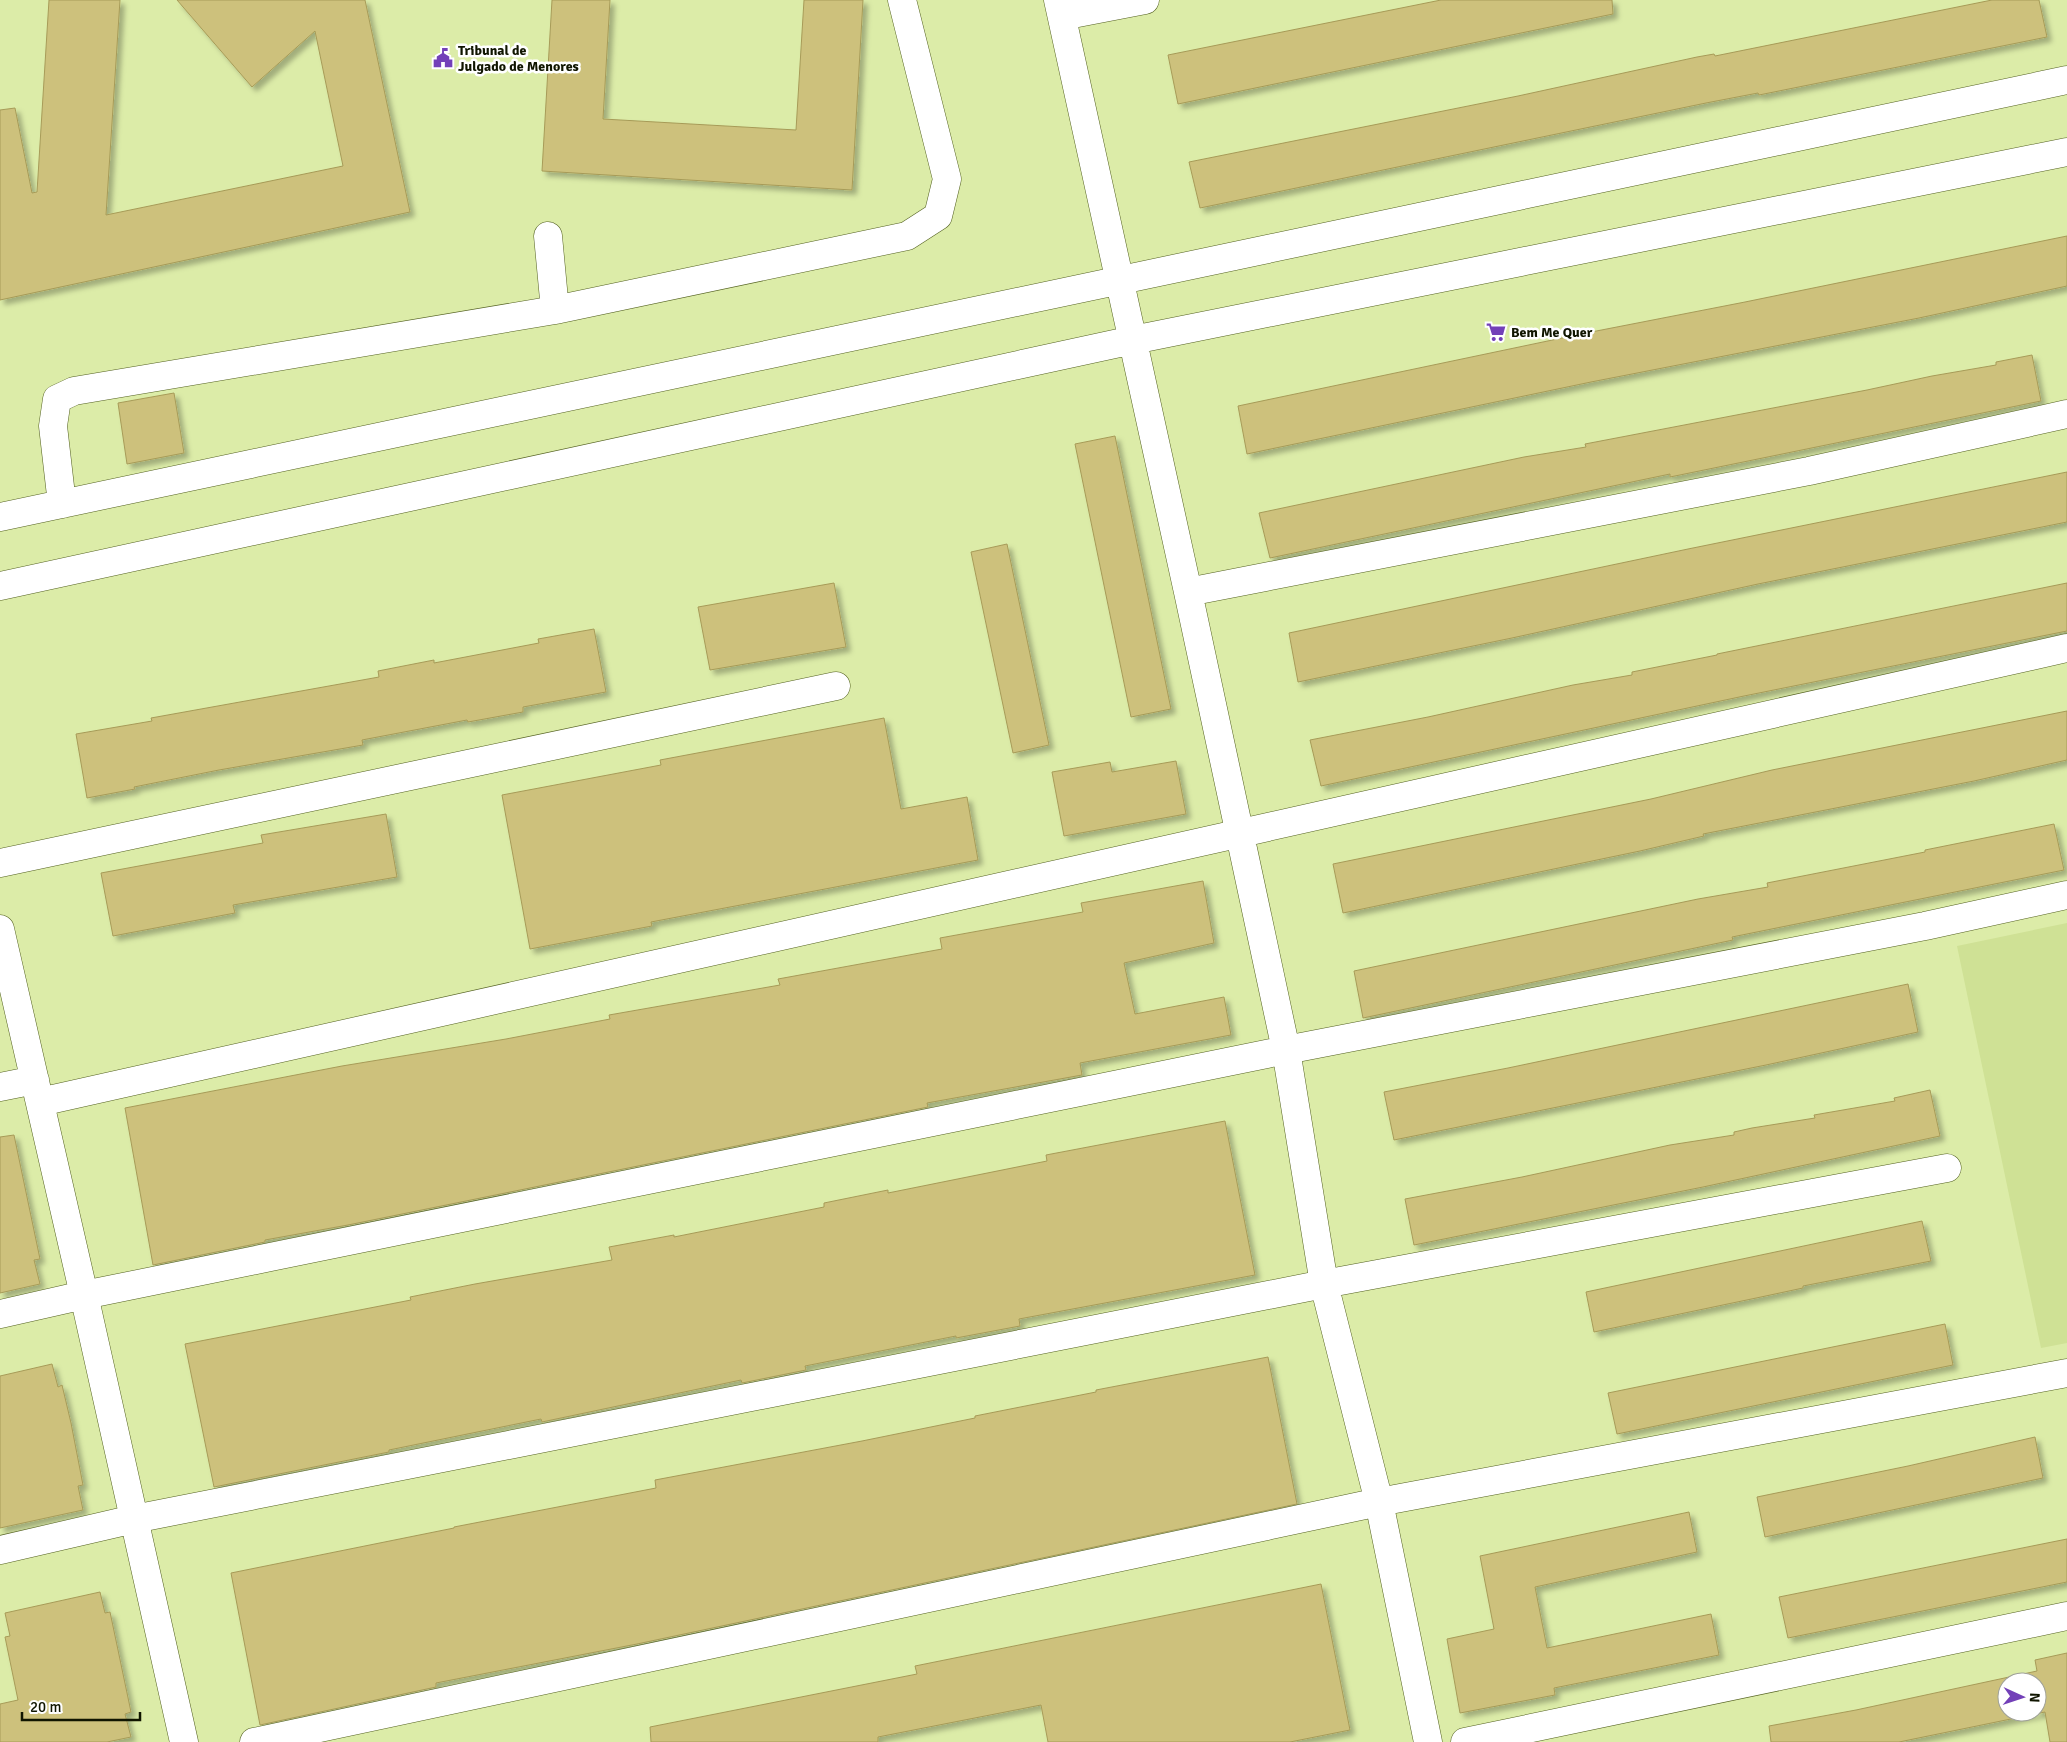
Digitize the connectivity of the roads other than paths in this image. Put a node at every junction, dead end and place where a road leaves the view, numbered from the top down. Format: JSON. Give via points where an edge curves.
{"nodes":[{"id":1,"x":902,"y":0,"type":"edge"},
{"id":2,"x":1145,"y":0,"type":"edge"},
{"id":3,"x":1060,"y":8,"type":"edge"},
{"id":4,"x":2067,"y":80,"type":"edge"},
{"id":5,"x":2067,"y":152,"type":"edge"},
{"id":6,"x":548,"y":236,"type":"dead end"},
{"id":7,"x":1120,"y":281,"type":"junction"},
{"id":8,"x":556,"y":310,"type":"junction"},
{"id":9,"x":1133,"y":340,"type":"junction"},
{"id":10,"x":2067,"y":414,"type":"edge"},
{"id":11,"x":62,"y":504,"type":"junction"},
{"id":12,"x":0,"y":517,"type":"edge"},
{"id":13,"x":0,"y":586,"type":"edge"},
{"id":14,"x":1188,"y":592,"type":"junction"},
{"id":15,"x":2067,"y":648,"type":"edge"},
{"id":16,"x":836,"y":686,"type":"dead end"},
{"id":17,"x":1240,"y":834,"type":"junction"},
{"id":18,"x":0,"y":863,"type":"edge"},
{"id":19,"x":2067,"y":895,"type":"edge"},
{"id":20,"x":0,"y":929,"type":"edge"},
{"id":21,"x":1286,"y":1050,"type":"junction"},
{"id":22,"x":0,"y":1087,"type":"edge"},
{"id":23,"x":37,"y":1091,"type":"junction"},
{"id":24,"x":1947,"y":1168,"type":"dead end"},
{"id":25,"x":1324,"y":1284,"type":"junction"},
{"id":26,"x":84,"y":1295,"type":"junction"},
{"id":27,"x":0,"y":1314,"type":"edge"},
{"id":28,"x":2067,"y":1373,"type":"edge"},
{"id":29,"x":1379,"y":1502,"type":"junction"},
{"id":30,"x":134,"y":1519,"type":"junction"},
{"id":31,"x":0,"y":1550,"type":"edge"},
{"id":32,"x":2067,"y":1616,"type":"edge"},
{"id":33,"x":184,"y":1742,"type":"edge"},
{"id":34,"x":254,"y":1742,"type":"edge"},
{"id":35,"x":1428,"y":1742,"type":"edge"},
{"id":36,"x":1465,"y":1742,"type":"edge"}],
"edges":[{"from":1,"to":8,"type":"street","via":[[947,179],[938,216],[907,236]]},
{"from":2,"to":3,"type":"street"},
{"from":3,"to":7,"type":"street"},
{"from":4,"to":7,"type":"street"},
{"from":5,"to":9,"type":"street"},
{"from":6,"to":8,"type":"street"},
{"from":7,"to":9,"type":"street"},
{"from":7,"to":11,"type":"street"},
{"from":8,"to":11,"type":"street","via":[[74,391],[57,399],[53,426]]},
{"from":9,"to":13,"type":"street"},
{"from":9,"to":14,"type":"street"},
{"from":10,"to":14,"type":"street","via":[[1809,471]]},
{"from":11,"to":12,"type":"street"},
{"from":14,"to":17,"type":"street"},
{"from":15,"to":17,"type":"street"},
{"from":16,"to":18,"type":"street"},
{"from":17,"to":21,"type":"street"},
{"from":17,"to":23,"type":"street"},
{"from":19,"to":21,"type":"street","via":[[1925,926]]},
{"from":20,"to":23,"type":"street"},
{"from":21,"to":25,"type":"street"},
{"from":21,"to":26,"type":"street"},
{"from":22,"to":23,"type":"street"},
{"from":23,"to":26,"type":"street"},
{"from":24,"to":25,"type":"street"},
{"from":25,"to":29,"type":"street"},
{"from":25,"to":30,"type":"street"},
{"from":26,"to":27,"type":"street"},
{"from":26,"to":30,"type":"street"},
{"from":28,"to":29,"type":"street"},
{"from":29,"to":34,"type":"street"},
{"from":29,"to":35,"type":"street"},
{"from":30,"to":31,"type":"street"},
{"from":30,"to":33,"type":"street"},
{"from":32,"to":36,"type":"street"}]}
